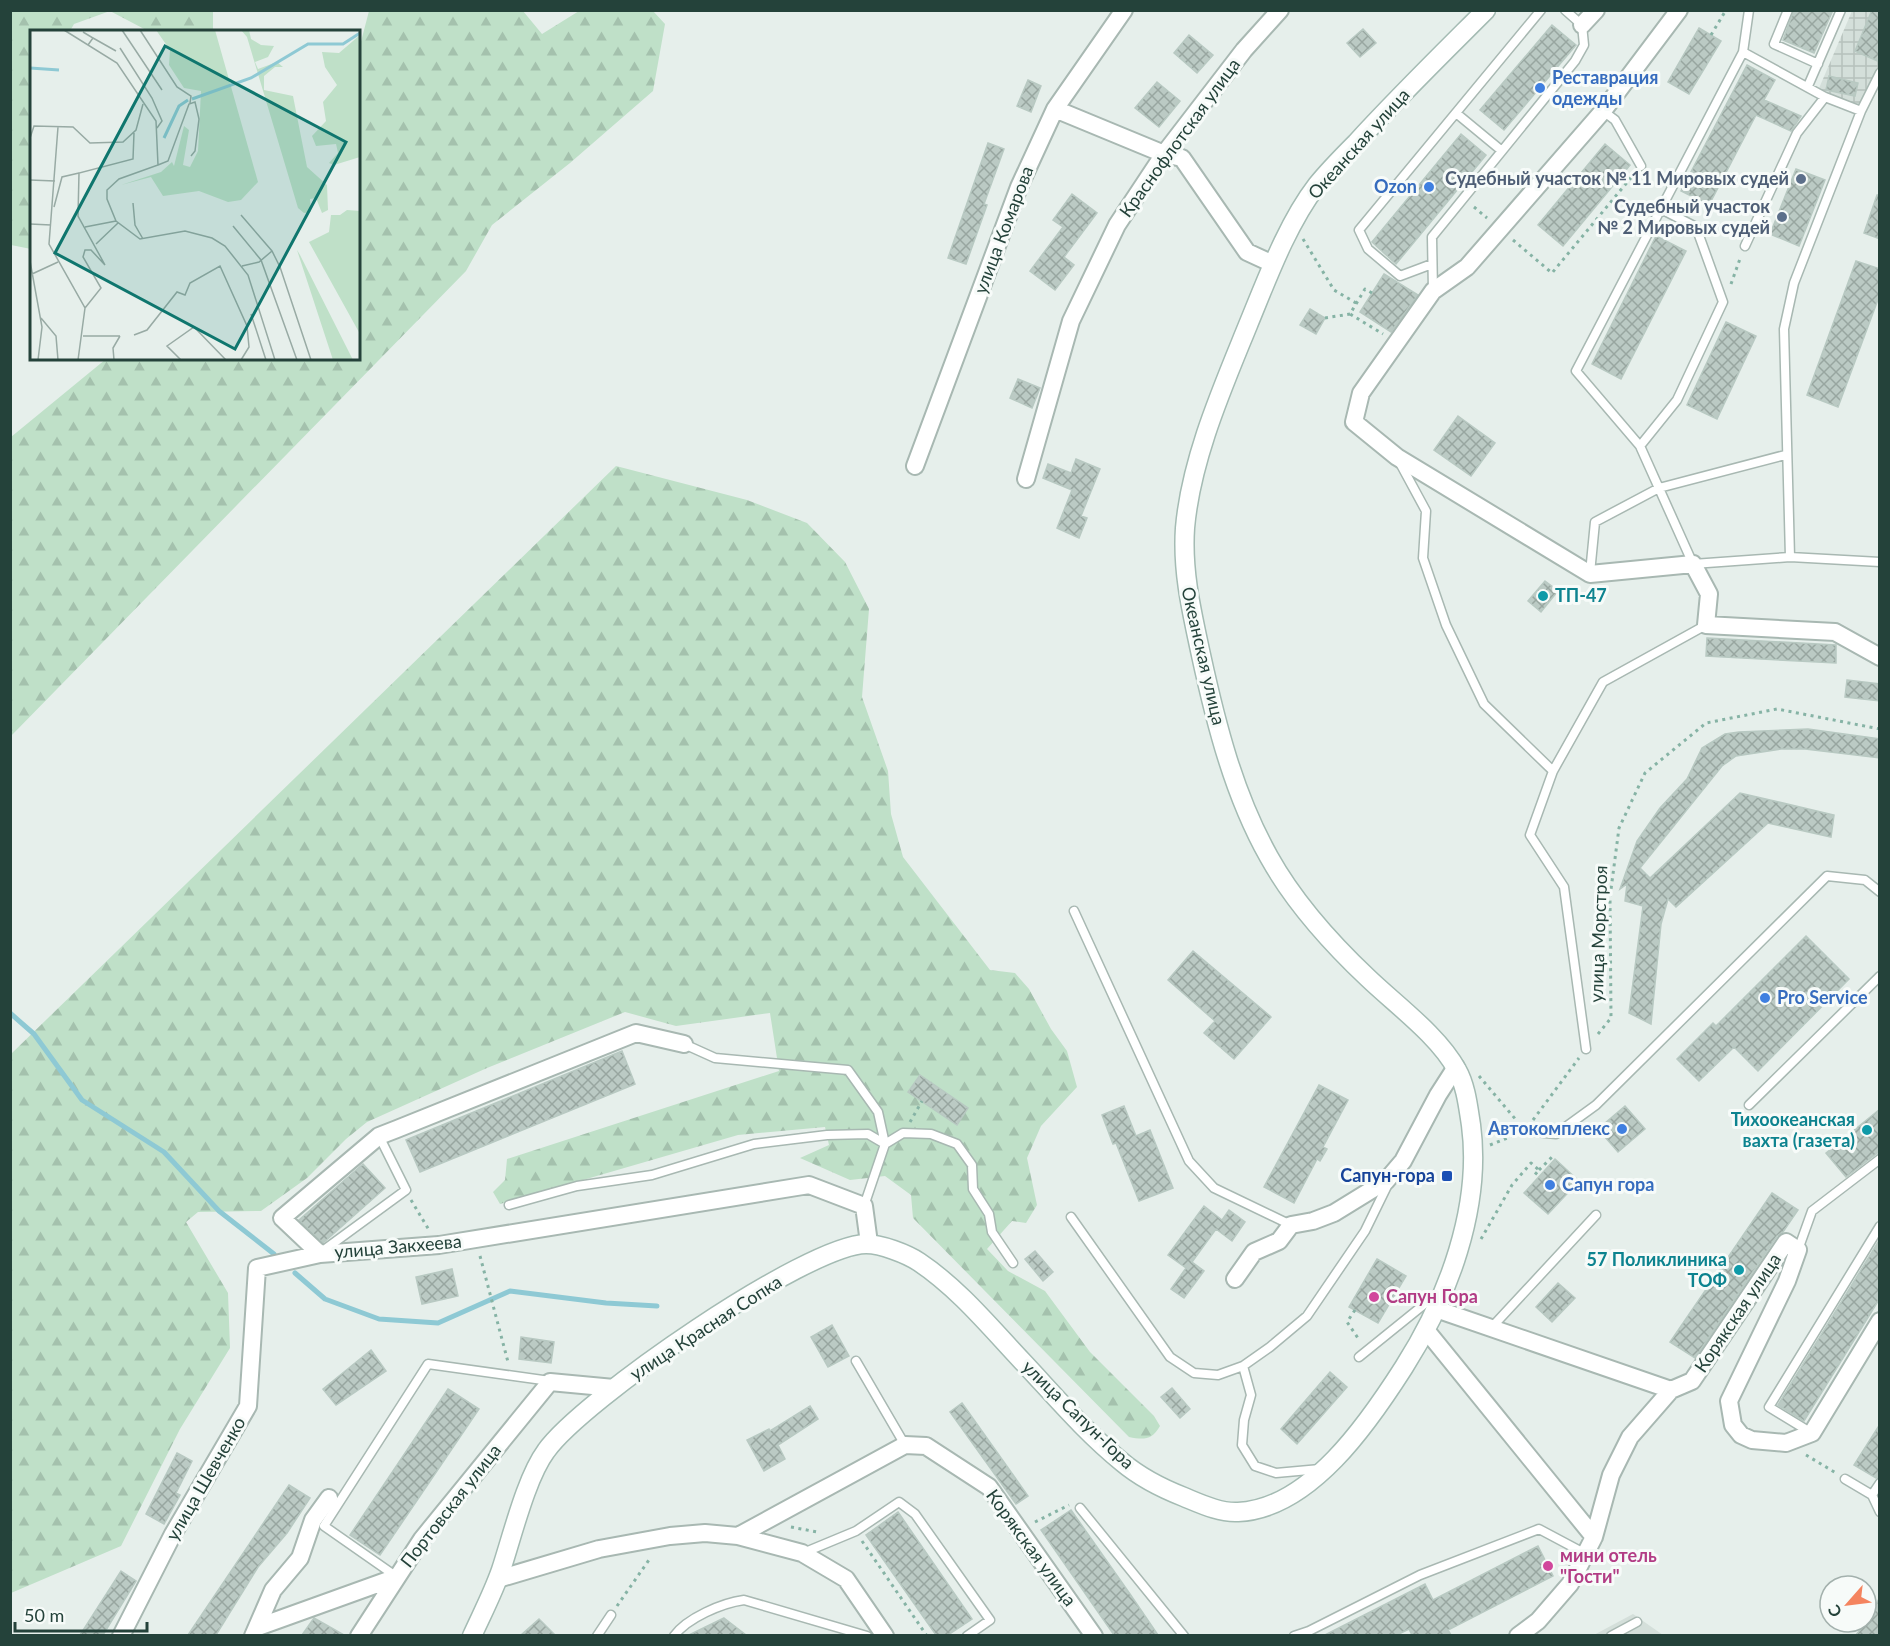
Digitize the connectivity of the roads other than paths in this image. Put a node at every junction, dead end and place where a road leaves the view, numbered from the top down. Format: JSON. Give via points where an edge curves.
{"nodes":[{"id":1,"x":1124,"y":10,"type":"edge"},
{"id":2,"x":1280,"y":10,"type":"edge"},
{"id":3,"x":1486,"y":10,"type":"edge"},
{"id":4,"x":1541,"y":10,"type":"edge"},
{"id":5,"x":1565,"y":10,"type":"edge"},
{"id":6,"x":1596,"y":10,"type":"edge"},
{"id":7,"x":1679,"y":10,"type":"edge"},
{"id":8,"x":1749,"y":10,"type":"edge"},
{"id":9,"x":1788,"y":10,"type":"edge"},
{"id":10,"x":1841,"y":10,"type":"edge"},
{"id":11,"x":1582,"y":25,"type":"junction"},
{"id":12,"x":1743,"y":52,"type":"junction"},
{"id":13,"x":1818,"y":64,"type":"junction"},
{"id":14,"x":1880,"y":73,"type":"edge"},
{"id":15,"x":1808,"y":86,"type":"junction"},
{"id":16,"x":1825,"y":97,"type":"junction"},
{"id":17,"x":1055,"y":109,"type":"junction"},
{"id":18,"x":1603,"y":111,"type":"junction"},
{"id":19,"x":1861,"y":111,"type":"junction"},
{"id":20,"x":1456,"y":112,"type":"junction"},
{"id":21,"x":1502,"y":151,"type":"junction"},
{"id":22,"x":1164,"y":154,"type":"junction"},
{"id":23,"x":1641,"y":166,"type":"road end"},
{"id":24,"x":1661,"y":209,"type":"junction"},
{"id":25,"x":1745,"y":246,"type":"road end"},
{"id":26,"x":1272,"y":264,"type":"junction"},
{"id":27,"x":1432,"y":264,"type":"junction"},
{"id":28,"x":1433,"y":291,"type":"junction"},
{"id":29,"x":1640,"y":446,"type":"junction"},
{"id":30,"x":1785,"y":455,"type":"junction"},
{"id":31,"x":1397,"y":457,"type":"junction"},
{"id":32,"x":915,"y":466,"type":"dead end"},
{"id":33,"x":1026,"y":479,"type":"dead end"},
{"id":34,"x":1659,"y":488,"type":"junction"},
{"id":35,"x":1790,"y":557,"type":"junction"},
{"id":36,"x":1880,"y":562,"type":"edge"},
{"id":37,"x":1693,"y":564,"type":"junction"},
{"id":38,"x":1590,"y":574,"type":"junction"},
{"id":39,"x":1706,"y":625,"type":"junction"},
{"id":40,"x":1880,"y":657,"type":"edge"},
{"id":41,"x":1553,"y":771,"type":"junction"},
{"id":42,"x":1880,"y":892,"type":"edge"},
{"id":43,"x":1074,"y":910,"type":"dead end"},
{"id":44,"x":1880,"y":976,"type":"edge"},
{"id":45,"x":684,"y":1044,"type":"joint"},
{"id":46,"x":1586,"y":1049,"type":"road end"},
{"id":47,"x":1465,"y":1068,"type":"junction"},
{"id":48,"x":1467,"y":1096,"type":"joint"},
{"id":49,"x":1749,"y":1105,"type":"dead end"},
{"id":50,"x":1525,"y":1131,"type":"road end"},
{"id":51,"x":379,"y":1136,"type":"junction"},
{"id":52,"x":885,"y":1144,"type":"junction"},
{"id":53,"x":1880,"y":1159,"type":"edge"},
{"id":54,"x":1392,"y":1175,"type":"junction"},
{"id":55,"x":509,"y":1205,"type":"dead end"},
{"id":56,"x":864,"y":1206,"type":"junction"},
{"id":57,"x":1596,"y":1215,"type":"dead end"},
{"id":58,"x":1071,"y":1217,"type":"dead end"},
{"id":59,"x":1292,"y":1225,"type":"junction"},
{"id":60,"x":1880,"y":1226,"type":"edge"},
{"id":61,"x":869,"y":1243,"type":"junction"},
{"id":62,"x":1798,"y":1250,"type":"junction"},
{"id":63,"x":320,"y":1254,"type":"junction"},
{"id":64,"x":1013,"y":1263,"type":"dead end"},
{"id":65,"x":1235,"y":1278,"type":"dead end"},
{"id":66,"x":1442,"y":1290,"type":"junction"},
{"id":67,"x":1436,"y":1309,"type":"junction"},
{"id":68,"x":1880,"y":1321,"type":"edge"},
{"id":69,"x":1492,"y":1328,"type":"junction"},
{"id":70,"x":1426,"y":1330,"type":"junction"},
{"id":71,"x":1359,"y":1357,"type":"dead end"},
{"id":72,"x":856,"y":1361,"type":"dead end"},
{"id":73,"x":1242,"y":1366,"type":"junction"},
{"id":74,"x":550,"y":1382,"type":"junction"},
{"id":75,"x":614,"y":1388,"type":"junction"},
{"id":76,"x":1671,"y":1390,"type":"junction"},
{"id":77,"x":1812,"y":1433,"type":"junction"},
{"id":78,"x":905,"y":1445,"type":"junction"},
{"id":79,"x":1323,"y":1469,"type":"junction"},
{"id":80,"x":1845,"y":1479,"type":"road end"},
{"id":81,"x":1880,"y":1483,"type":"edge"},
{"id":82,"x":1872,"y":1495,"type":"junction"},
{"id":83,"x":328,"y":1498,"type":"dead end"},
{"id":84,"x":1080,"y":1508,"type":"road end"},
{"id":85,"x":1880,"y":1512,"type":"edge"},
{"id":86,"x":738,"y":1536,"type":"junction"},
{"id":87,"x":1594,"y":1537,"type":"junction"},
{"id":88,"x":802,"y":1553,"type":"junction"},
{"id":89,"x":1586,"y":1554,"type":"junction"},
{"id":90,"x":397,"y":1577,"type":"junction"},
{"id":91,"x":498,"y":1579,"type":"junction"},
{"id":92,"x":611,"y":1615,"type":"road end"},
{"id":93,"x":1637,"y":1622,"type":"dead end"},
{"id":94,"x":256,"y":1631,"type":"edge"},
{"id":95,"x":121,"y":1635,"type":"edge"},
{"id":96,"x":359,"y":1635,"type":"edge"},
{"id":97,"x":472,"y":1635,"type":"edge"},
{"id":98,"x":597,"y":1635,"type":"edge"},
{"id":99,"x":674,"y":1635,"type":"edge"},
{"id":100,"x":867,"y":1635,"type":"edge"},
{"id":101,"x":885,"y":1635,"type":"edge"},
{"id":102,"x":967,"y":1635,"type":"edge"},
{"id":103,"x":1094,"y":1635,"type":"edge"},
{"id":104,"x":1184,"y":1635,"type":"edge"},
{"id":105,"x":1294,"y":1635,"type":"edge"},
{"id":106,"x":1518,"y":1635,"type":"edge"},
{"id":107,"x":1611,"y":1635,"type":"edge"}],
"edges":[{"from":1,"to":17,"type":"street","name":"улица Комарова"},
{"from":2,"to":22,"type":"street","name":"Краснофлотская улица"},
{"from":3,"to":26,"type":"main road","name":"Океанская улица","via":[[1314,188]]},
{"from":4,"to":20,"type":"lane"},
{"from":5,"to":11,"type":"lane"},
{"from":6,"to":11,"type":"street"},
{"from":7,"to":18,"type":"street"},
{"from":8,"to":12,"type":"lane"},
{"from":9,"to":13,"type":"lane","via":[[1774,44]]},
{"from":10,"to":13,"type":"lane"},
{"from":11,"to":21,"type":"lane","via":[[1584,45],[1575,61]]},
{"from":12,"to":15,"type":"lane"},
{"from":12,"to":24,"type":"lane"},
{"from":13,"to":15,"type":"lane"},
{"from":14,"to":19,"type":"lane"},
{"from":15,"to":16,"type":"lane"},
{"from":16,"to":19,"type":"lane"},
{"from":16,"to":25,"type":"lane","via":[[1797,133]]},
{"from":17,"to":22,"type":"street"},
{"from":17,"to":32,"type":"street","name":"улица Комарова","via":[[1018,187]]},
{"from":18,"to":23,"type":"lane","via":[[1614,120]]},
{"from":18,"to":28,"type":"street","via":[[1467,267]]},
{"from":19,"to":30,"type":"lane","via":[[1794,283],[1784,329]]},
{"from":20,"to":21,"type":"lane"},
{"from":20,"to":27,"type":"lane","via":[[1359,230],[1368,249],[1400,276]]},
{"from":21,"to":27,"type":"lane","via":[[1432,237]]},
{"from":22,"to":26,"type":"street","via":[[1182,158],[1247,252]]},
{"from":22,"to":33,"type":"street","name":"Краснофлотская улица","via":[[1117,225],[1071,321]]},
{"from":24,"to":29,"type":"lane","via":[[1576,371]]},
{"from":24,"to":29,"type":"lane","via":[[1696,227],[1723,302],[1677,400]]},
{"from":26,"to":47,"type":"main road","name":"Океанская улица","via":[[1223,386],[1198,464],[1185,527],[1186,585],[1212,705],[1242,802],[1271,861],[1307,913],[1363,974]]},
{"from":27,"to":28,"type":"lane"},
{"from":28,"to":31,"type":"street","via":[[1361,393],[1354,422]]},
{"from":29,"to":34,"type":"lane"},
{"from":30,"to":34,"type":"lane"},
{"from":30,"to":35,"type":"lane"},
{"from":31,"to":38,"type":"street"},
{"from":31,"to":41,"type":"lane","via":[[1426,511],[1424,558],[1446,625],[1484,704]]},
{"from":34,"to":37,"type":"lane"},
{"from":34,"to":38,"type":"lane","via":[[1595,522]]},
{"from":35,"to":36,"type":"lane"},
{"from":35,"to":37,"type":"lane"},
{"from":37,"to":38,"type":"street"},
{"from":37,"to":39,"type":"street","via":[[1710,594]]},
{"from":39,"to":40,"type":"street","via":[[1835,632]]},
{"from":39,"to":41,"type":"lane","via":[[1603,682]]},
{"from":41,"to":46,"type":"lane","via":[[1530,835],[1564,887]]},
{"from":42,"to":50,"type":"lane","via":[[1865,880],[1827,876],[1596,1105],[1556,1134]]},
{"from":43,"to":59,"type":"lane","via":[[1189,1161],[1214,1188]]},
{"from":44,"to":49,"type":"lane"},
{"from":45,"to":51,"type":"street","name":"улица Закхеева","via":[[636,1033]]},
{"from":45,"to":52,"type":"lane","via":[[715,1058],[848,1070],[878,1112]]},
{"from":47,"to":48,"type":"main road","name":"Океанская улица"},
{"from":47,"to":54,"type":"street","via":[[1438,1095]]},
{"from":48,"to":66,"type":"main road","name":"улица Сапун-Гора","via":[[1474,1151],[1463,1236]]},
{"from":51,"to":63,"type":"lane","via":[[406,1190]]},
{"from":51,"to":63,"type":"street","name":"улица Закхеева","via":[[282,1218]]},
{"from":52,"to":55,"type":"lane","via":[[868,1134],[754,1144],[652,1175],[577,1186]]},
{"from":52,"to":56,"type":"lane"},
{"from":52,"to":64,"type":"lane","via":[[903,1134],[931,1134],[957,1144],[972,1165],[973,1189],[989,1214],[992,1233]]},
{"from":53,"to":62,"type":"lane","via":[[1812,1211]]},
{"from":54,"to":59,"type":"street","via":[[1334,1213]]},
{"from":54,"to":73,"type":"lane","via":[[1365,1231],[1307,1316]]},
{"from":56,"to":61,"type":"street"},
{"from":56,"to":63,"type":"street","name":"улица Закхеева","via":[[809,1185],[439,1245]]},
{"from":57,"to":69,"type":"lane"},
{"from":58,"to":73,"type":"lane","via":[[1170,1357],[1194,1372],[1218,1375]]},
{"from":59,"to":65,"type":"street","via":[[1280,1241],[1255,1251]]},
{"from":60,"to":77,"type":"lane","via":[[1769,1407]]},
{"from":61,"to":75,"type":"main road","name":"улица Красная Сопка","via":[[834,1252],[800,1268],[685,1336]]},
{"from":61,"to":79,"type":"main road","name":"улица Сапун-Гора","via":[[916,1260],[972,1307],[1076,1419],[1123,1463],[1154,1485],[1225,1512],[1241,1512],[1261,1509],[1287,1497]]},
{"from":62,"to":76,"type":"street","name":"Корякская улица","via":[[1786,1242],[1692,1381]]},
{"from":62,"to":77,"type":"street","name":"Корякская улица","via":[[1729,1401],[1733,1425],[1752,1440],[1786,1443]]},
{"from":63,"to":95,"type":"street","name":"улица Шевченко","via":[[257,1268],[248,1406],[173,1534]]},
{"from":66,"to":67,"type":"main road","name":"улица Сапун-Гора"},
{"from":66,"to":71,"type":"lane"},
{"from":67,"to":69,"type":"street"},
{"from":67,"to":70,"type":"main road","name":"улица Сапун-Гора"},
{"from":68,"to":77,"type":"street"},
{"from":69,"to":76,"type":"street"},
{"from":70,"to":79,"type":"main road","name":"улица Сапун-Гора","via":[[1365,1425]]},
{"from":70,"to":87,"type":"street"},
{"from":72,"to":78,"type":"lane"},
{"from":73,"to":79,"type":"lane","via":[[1251,1395],[1242,1445],[1255,1466],[1276,1473]]},
{"from":74,"to":75,"type":"street"},
{"from":74,"to":90,"type":"street","name":"Портовская улица","via":[[422,1539]]},
{"from":74,"to":90,"type":"lane","via":[[428,1364],[324,1526]]},
{"from":75,"to":91,"type":"main road","name":"улица Красная Сопка","via":[[572,1422],[544,1453],[513,1529]]},
{"from":76,"to":87,"type":"street","name":"Корякская улица","via":[[1642,1420],[1616,1460]]},
{"from":78,"to":86,"type":"street"},
{"from":78,"to":103,"type":"street","name":"Корякская улица","via":[[926,1446],[989,1487]]},
{"from":80,"to":82,"type":"lane"},
{"from":81,"to":82,"type":"lane"},
{"from":82,"to":85,"type":"lane"},
{"from":83,"to":94,"type":"street","via":[[313,1520],[300,1558],[273,1590]]},
{"from":84,"to":104,"type":"lane"},
{"from":86,"to":88,"type":"street"},
{"from":86,"to":91,"type":"street","via":[[670,1536],[599,1549]]},
{"from":87,"to":89,"type":"street","name":"Корякская улица"},
{"from":88,"to":101,"type":"street","via":[[846,1579]]},
{"from":88,"to":102,"type":"lane","via":[[855,1531],[899,1502],[915,1514],[990,1620]]},
{"from":89,"to":105,"type":"lane","via":[[1539,1529],[1420,1575]]},
{"from":89,"to":106,"type":"street","name":"Корякская улица","via":[[1570,1584],[1538,1621]]},
{"from":90,"to":94,"type":"street"},
{"from":90,"to":96,"type":"street","name":"Портовская улица"},
{"from":91,"to":97,"type":"main road","name":"улица Красная Сопка"},
{"from":92,"to":98,"type":"lane"},
{"from":93,"to":107,"type":"lane"},
{"from":99,"to":100,"type":"lane","via":[[680,1628],[744,1600]]}]}
